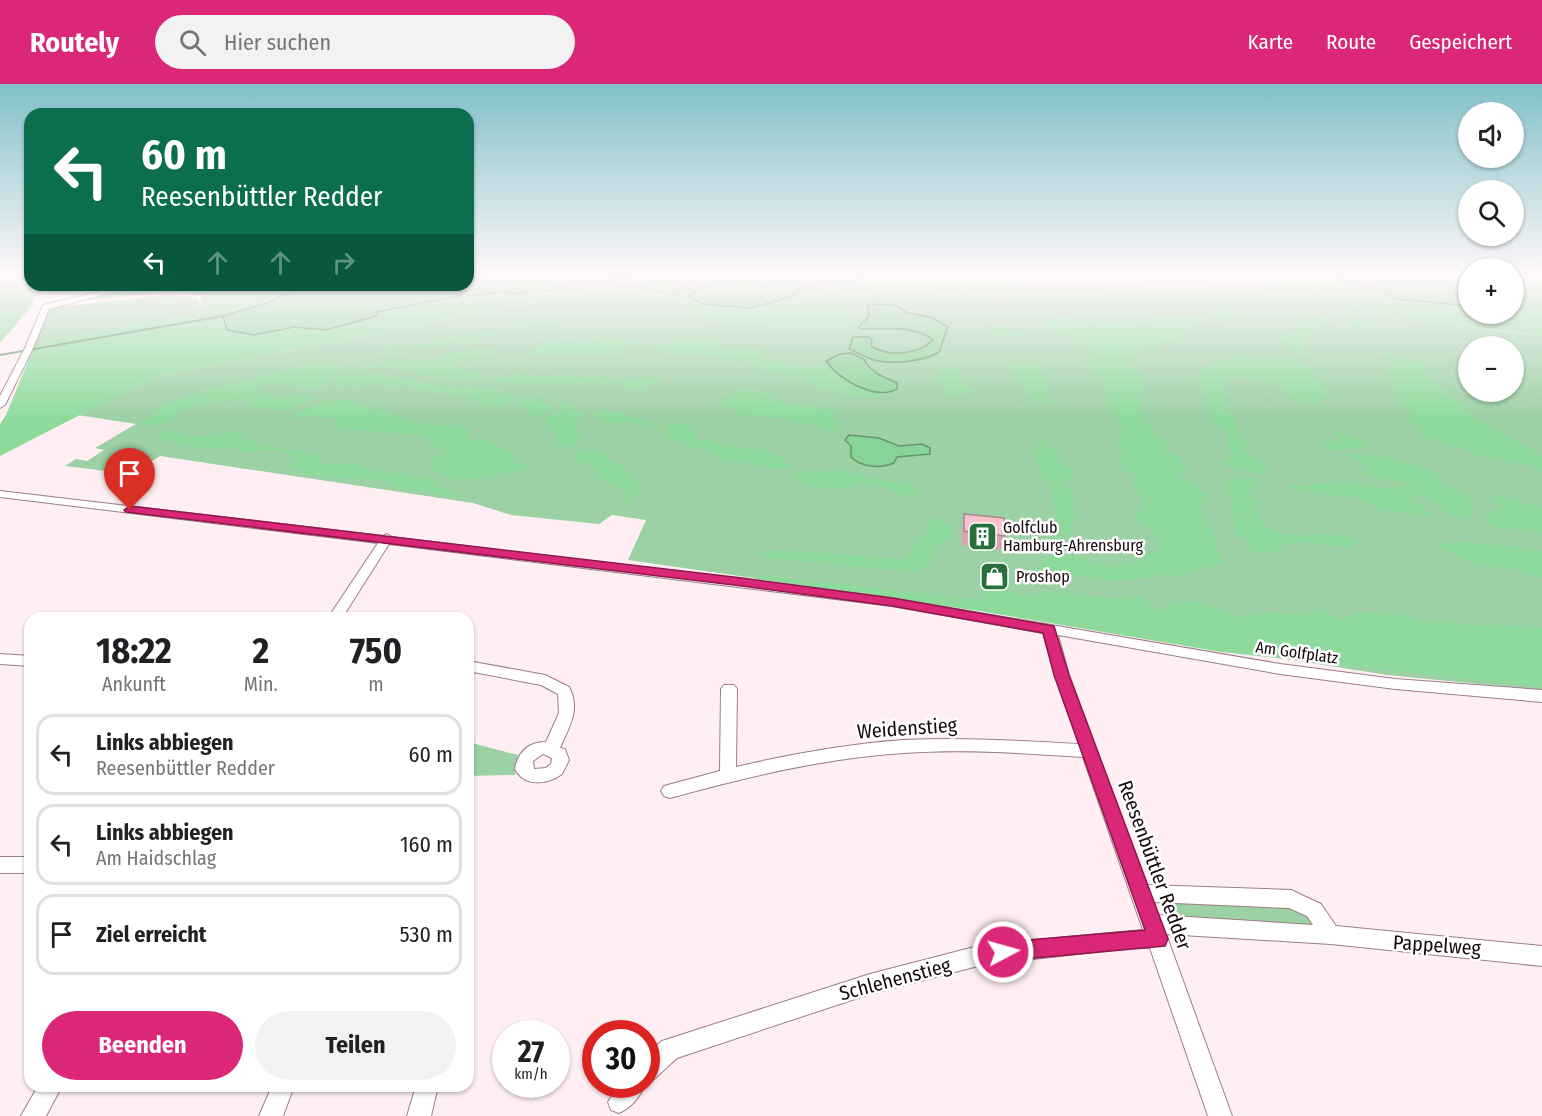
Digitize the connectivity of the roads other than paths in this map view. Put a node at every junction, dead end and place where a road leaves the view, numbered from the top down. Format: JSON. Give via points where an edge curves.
{"nodes":[{"id":1,"x":39,"y":324,"type":"edge"},
{"id":2,"x":0,"y":405,"type":"edge"},
{"id":3,"x":0,"y":494,"type":"edge"},
{"id":4,"x":387,"y":538,"type":"junction"},
{"id":5,"x":338,"y":612,"type":"edge"},
{"id":6,"x":1049,"y":630,"type":"junction"},
{"id":7,"x":0,"y":659,"type":"edge"},
{"id":8,"x":24,"y":661,"type":"edge"},
{"id":9,"x":474,"y":667,"type":"edge"},
{"id":10,"x":729,"y":689,"type":"dead end"},
{"id":11,"x":1542,"y":696,"type":"edge"},
{"id":12,"x":550,"y":749,"type":"dead end"},
{"id":13,"x":1091,"y":751,"type":"junction"},
{"id":14,"x":728,"y":775,"type":"junction"},
{"id":15,"x":670,"y":792,"type":"dead end"},
{"id":16,"x":0,"y":865,"type":"edge"},
{"id":17,"x":24,"y":865,"type":"edge"},
{"id":18,"x":1142,"y":893,"type":"junction"},
{"id":19,"x":1155,"y":932,"type":"junction"},
{"id":20,"x":1331,"y":935,"type":"junction"},
{"id":21,"x":1542,"y":956,"type":"edge"},
{"id":22,"x":660,"y":1058,"type":"edge"},
{"id":23,"x":47,"y":1092,"type":"edge"},
{"id":24,"x":281,"y":1092,"type":"edge"},
{"id":25,"x":426,"y":1092,"type":"edge"},
{"id":26,"x":622,"y":1098,"type":"edge"},
{"id":27,"x":619,"y":1101,"type":"dead end"},
{"id":28,"x":33,"y":1116,"type":"edge"},
{"id":29,"x":271,"y":1116,"type":"edge"},
{"id":30,"x":419,"y":1116,"type":"edge"},
{"id":31,"x":1220,"y":1116,"type":"edge"}],
"edges":[{"from":1,"to":2,"type":"street"},
{"from":3,"to":4,"type":"street","name":"Am Golfplatz"},
{"from":4,"to":5,"type":"street"},
{"from":4,"to":6,"type":"street","name":"Am Golfplatz","via":[[892,602]]},
{"from":6,"to":11,"type":"street","name":"Am Golfplatz","via":[[1280,669],[1395,684]]},
{"from":6,"to":13,"type":"street","name":"Reesenbüttler Redder"},
{"from":7,"to":8,"type":"street"},
{"from":9,"to":12,"type":"street","via":[[545,680],[564,691],[566,713]]},
{"from":10,"to":14,"type":"street"},
{"from":13,"to":14,"type":"street","name":"Weidenstieg","via":[[985,745],[878,749],[795,760]]},
{"from":13,"to":18,"type":"street","name":"Reesenbüttler Redder"},
{"from":14,"to":15,"type":"street","name":"Weidenstieg"},
{"from":16,"to":17,"type":"street"},
{"from":18,"to":19,"type":"street","name":"Reesenbüttler Redder"},
{"from":18,"to":20,"type":"street","via":[[1291,899],[1314,910]]},
{"from":19,"to":20,"type":"street","name":"Pappelweg"},
{"from":19,"to":22,"type":"street","name":"Schlehenstieg","via":[[1130,939],[982,955],[870,984],[670,1049]]},
{"from":19,"to":31,"type":"street","name":"Reesenbüttler Redder"},
{"from":20,"to":21,"type":"street","name":"Pappelweg"},
{"from":23,"to":28,"type":"street"},
{"from":24,"to":29,"type":"street"},
{"from":25,"to":30,"type":"street"},
{"from":26,"to":27,"type":"street"}]}
